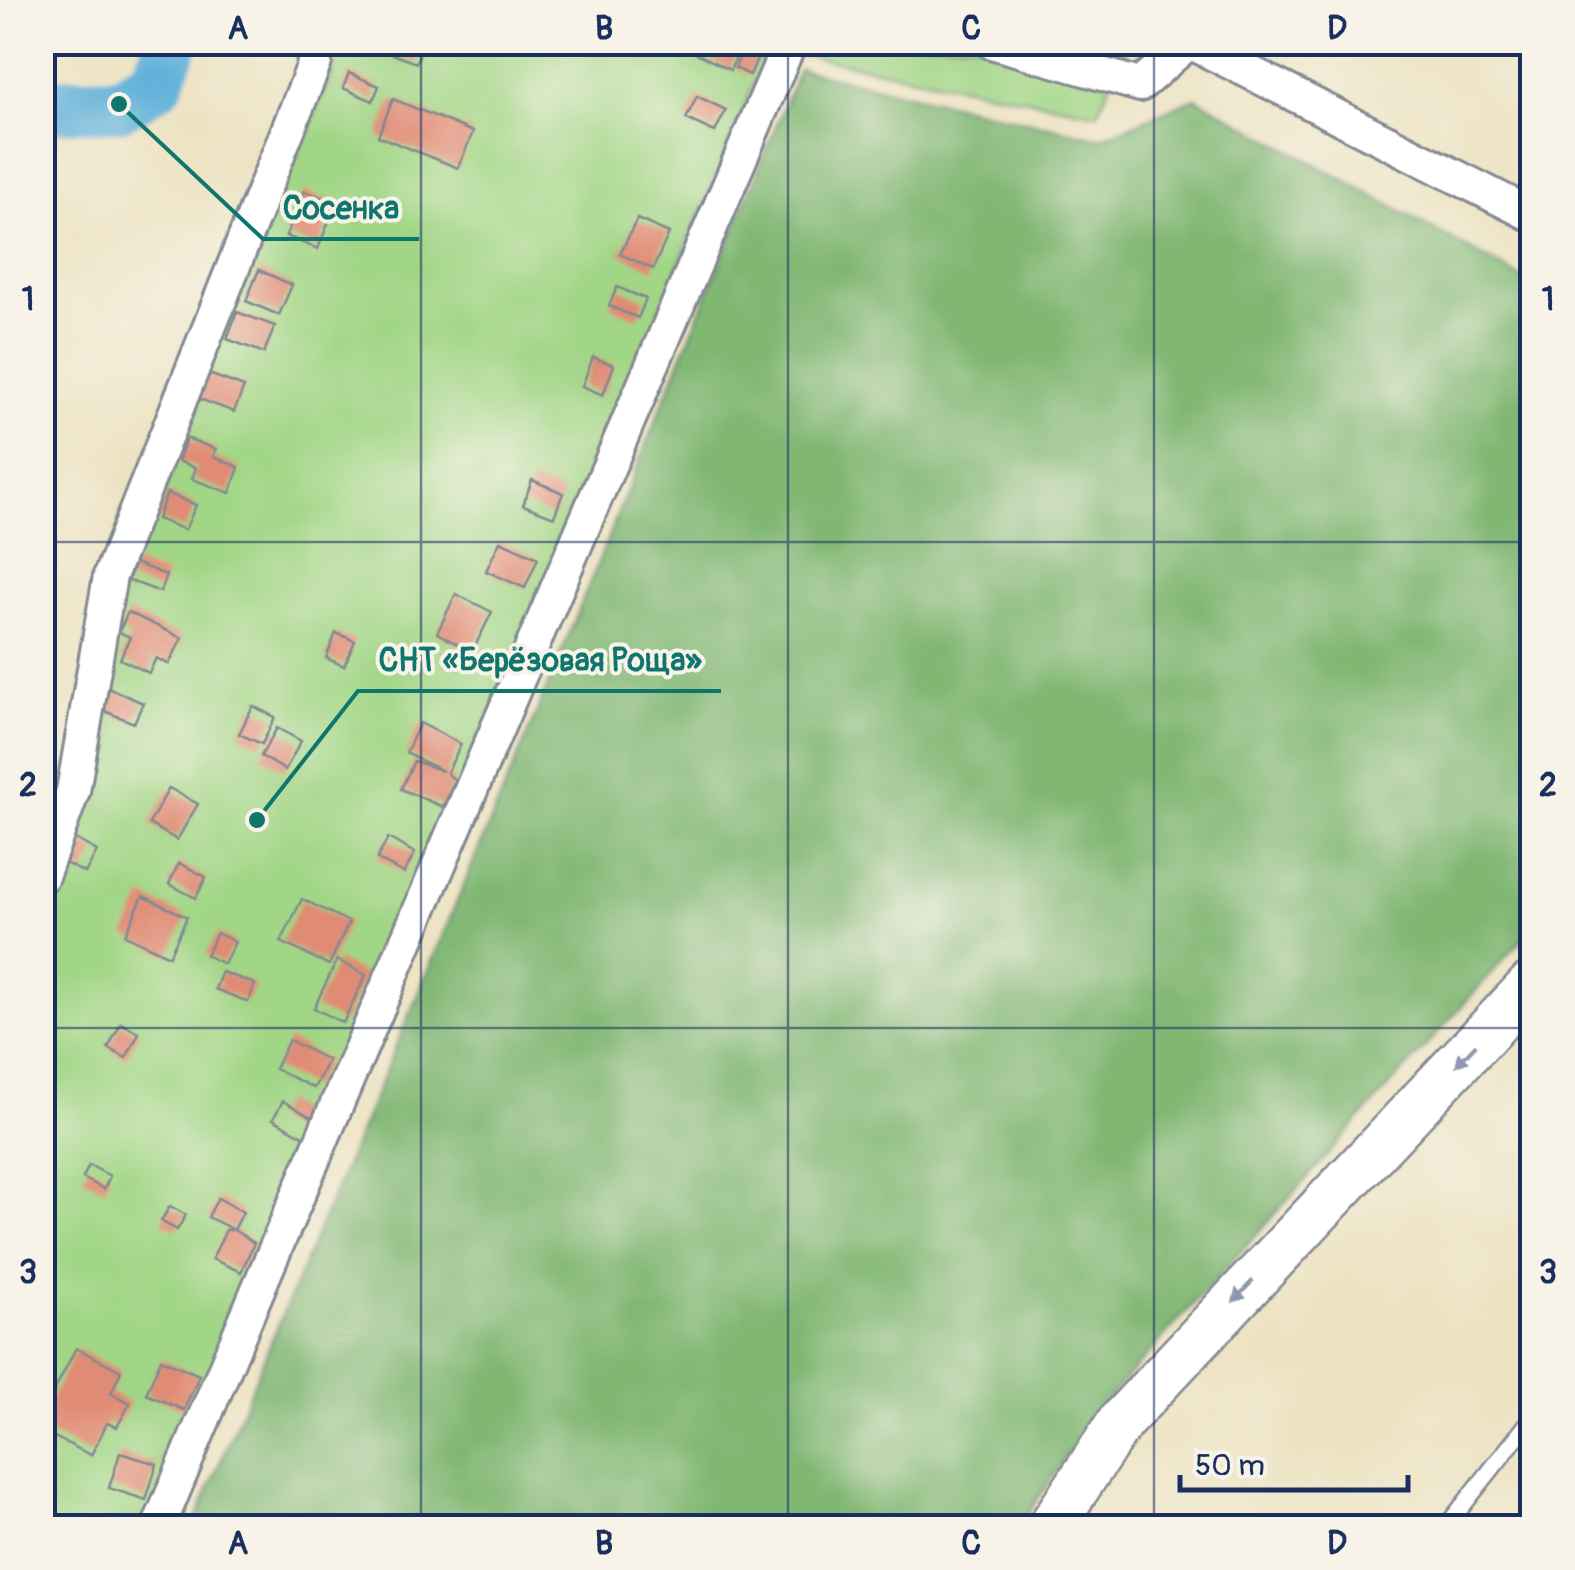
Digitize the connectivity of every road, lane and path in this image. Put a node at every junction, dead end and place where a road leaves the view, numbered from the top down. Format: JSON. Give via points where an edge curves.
{"nodes":[{"id":1,"x":309,"y":42,"type":"edge"},
{"id":2,"x":790,"y":42,"type":"edge"},
{"id":3,"x":991,"y":42,"type":"edge"},
{"id":4,"x":1189,"y":42,"type":"edge"},
{"id":5,"x":1532,"y":215,"type":"edge"},
{"id":6,"x":42,"y":876,"type":"edge"},
{"id":7,"x":1532,"y":984,"type":"edge"},
{"id":8,"x":1532,"y":1418,"type":"edge"},
{"id":9,"x":158,"y":1528,"type":"edge"},
{"id":10,"x":1050,"y":1528,"type":"edge"},
{"id":11,"x":1444,"y":1528,"type":"edge"}],
"edges":[{"from":1,"to":6,"type":"street","via":[[315,62],[110,576],[73,791]]},
{"from":2,"to":9,"type":"street"},
{"from":3,"to":4,"type":"street","via":[[1140,85]]},
{"from":4,"to":5,"type":"street"},
{"from":7,"to":10,"type":"street","one_way":true,"via":[[1121,1421]]},
{"from":8,"to":11,"type":"lane"}]}
